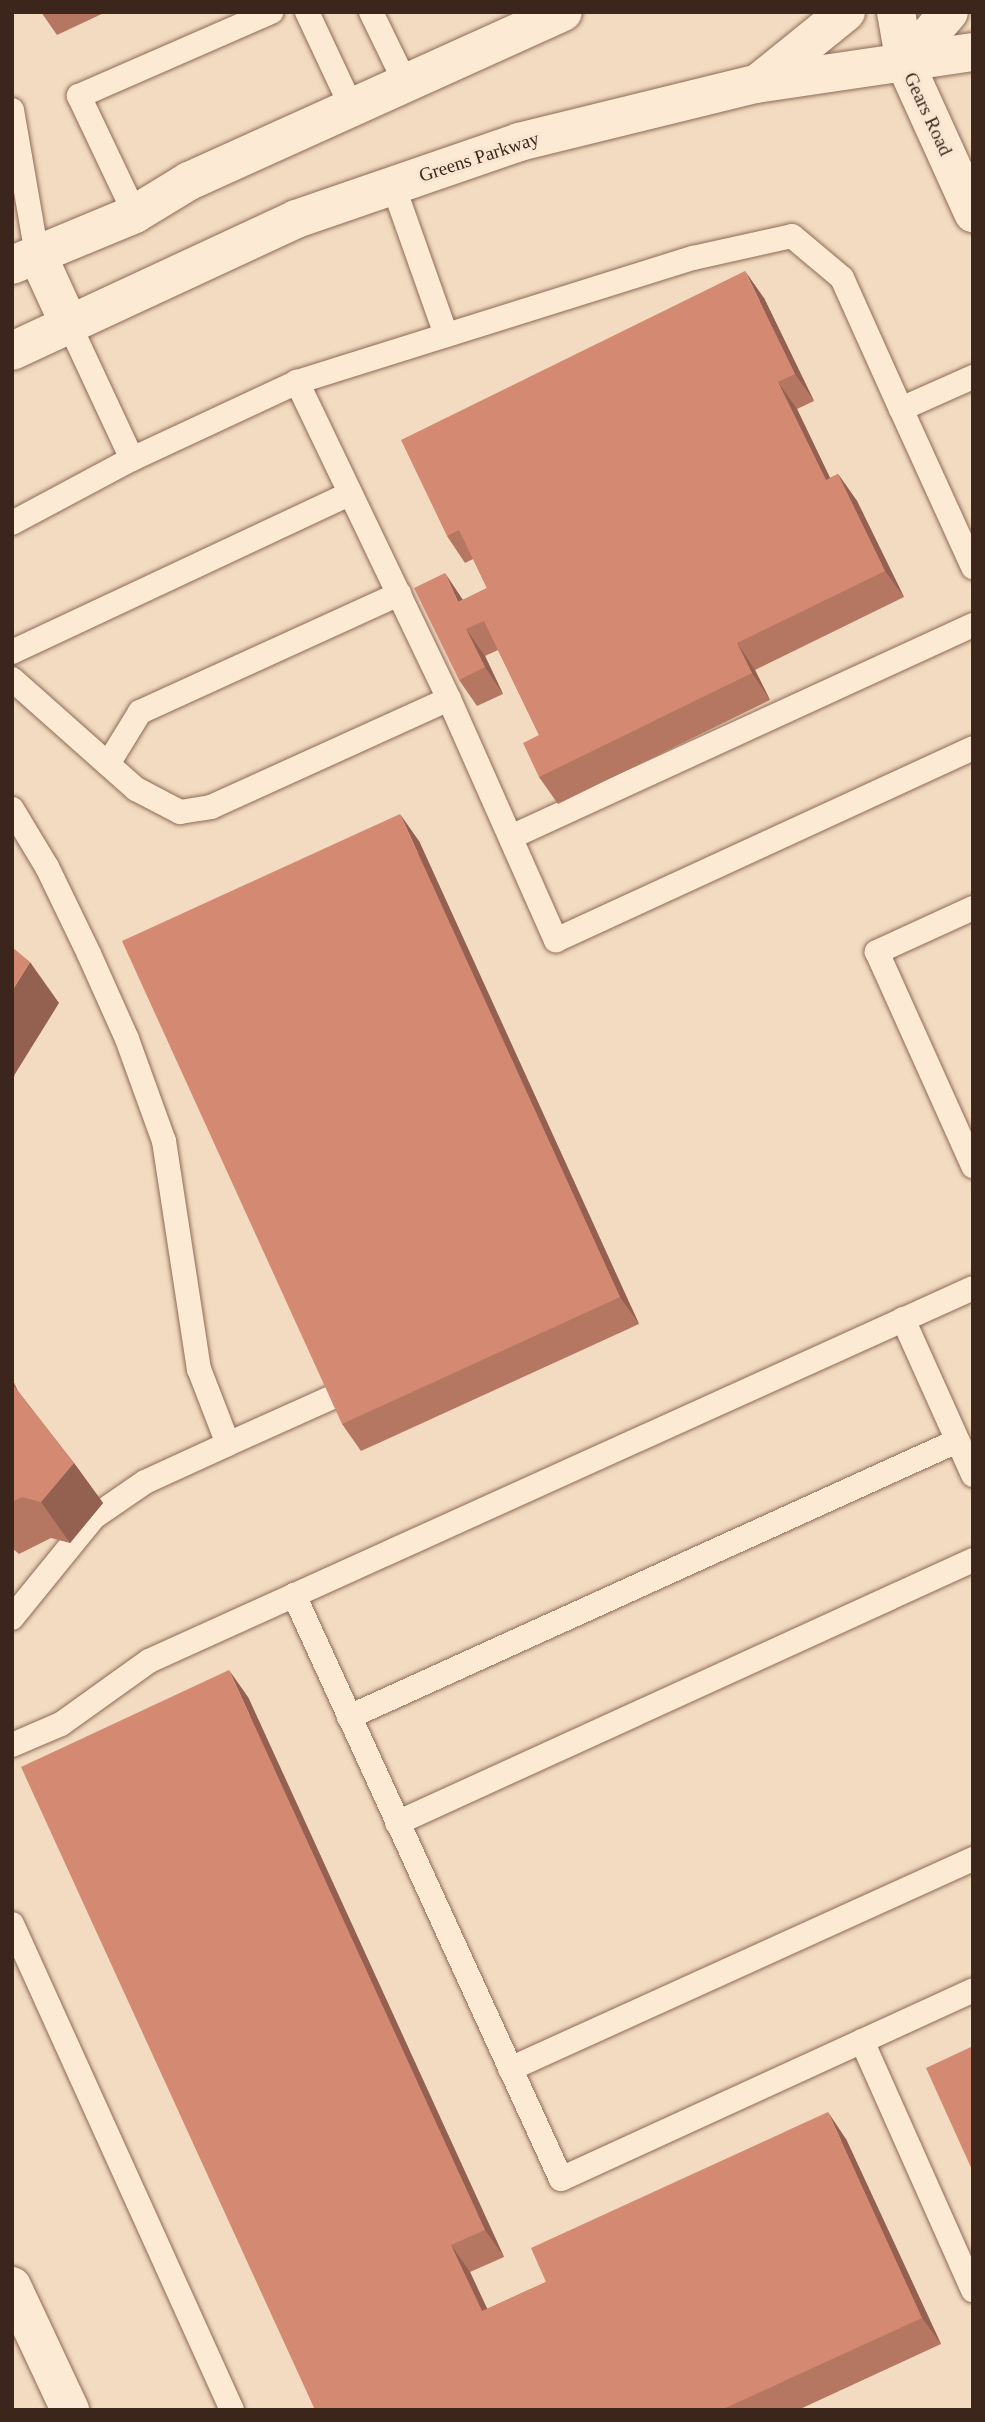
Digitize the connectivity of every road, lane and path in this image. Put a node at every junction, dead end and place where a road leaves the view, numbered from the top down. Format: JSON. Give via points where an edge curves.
{"nodes":[{"id":1,"x":271,"y":12,"type":"edge"},
{"id":2,"x":307,"y":12,"type":"edge"},
{"id":3,"x":371,"y":12,"type":"edge"},
{"id":4,"x":563,"y":12,"type":"edge"},
{"id":5,"x":846,"y":12,"type":"edge"},
{"id":6,"x":896,"y":12,"type":"edge"},
{"id":7,"x":949,"y":12,"type":"edge"},
{"id":8,"x":973,"y":52,"type":"edge"},
{"id":9,"x":905,"y":64,"type":"junction"},
{"id":10,"x":406,"y":84,"type":"junction"},
{"id":11,"x":756,"y":84,"type":"junction"},
{"id":12,"x":352,"y":108,"type":"junction"},
{"id":13,"x":13,"y":113,"type":"edge"},
{"id":14,"x":393,"y":186,"type":"junction"},
{"id":15,"x":973,"y":213,"type":"edge"},
{"id":16,"x":135,"y":214,"type":"junction"},
{"id":17,"x":24,"y":259,"type":"edge"},
{"id":18,"x":69,"y":324,"type":"junction"},
{"id":19,"x":446,"y":335,"type":"junction"},
{"id":20,"x":12,"y":351,"type":"edge"},
{"id":21,"x":973,"y":377,"type":"edge"},
{"id":22,"x":297,"y":382,"type":"junction"},
{"id":23,"x":901,"y":409,"type":"junction"},
{"id":24,"x":132,"y":459,"type":"junction"},
{"id":25,"x":350,"y":494,"type":"junction"},
{"id":26,"x":12,"y":523,"type":"edge"},
{"id":27,"x":973,"y":567,"type":"edge"},
{"id":28,"x":399,"y":594,"type":"junction"},
{"id":29,"x":973,"y":625,"type":"edge"},
{"id":30,"x":12,"y":652,"type":"edge"},
{"id":31,"x":12,"y":679,"type":"edge"},
{"id":32,"x":449,"y":699,"type":"junction"},
{"id":33,"x":973,"y":748,"type":"edge"},
{"id":34,"x":108,"y":764,"type":"junction"},
{"id":35,"x":12,"y":809,"type":"edge"},
{"id":36,"x":510,"y":837,"type":"junction"},
{"id":37,"x":973,"y":908,"type":"edge"},
{"id":38,"x":973,"y":1166,"type":"edge"},
{"id":39,"x":973,"y":1288,"type":"edge"},
{"id":40,"x":903,"y":1319,"type":"junction"},
{"id":41,"x":335,"y":1396,"type":"edge"},
{"id":42,"x":957,"y":1441,"type":"junction"},
{"id":43,"x":228,"y":1444,"type":"junction"},
{"id":44,"x":973,"y":1475,"type":"edge"},
{"id":45,"x":973,"y":1560,"type":"edge"},
{"id":46,"x":294,"y":1595,"type":"junction"},
{"id":47,"x":12,"y":1618,"type":"edge"},
{"id":48,"x":349,"y":1717,"type":"junction"},
{"id":49,"x":12,"y":1745,"type":"edge"},
{"id":50,"x":397,"y":1823,"type":"junction"},
{"id":51,"x":973,"y":1859,"type":"edge"},
{"id":52,"x":12,"y":1924,"type":"edge"},
{"id":53,"x":18,"y":1952,"type":"edge"},
{"id":54,"x":973,"y":1990,"type":"edge"},
{"id":55,"x":862,"y":2041,"type":"junction"},
{"id":56,"x":510,"y":2069,"type":"junction"},
{"id":57,"x":12,"y":2286,"type":"edge"},
{"id":58,"x":973,"y":2290,"type":"edge"},
{"id":59,"x":70,"y":2410,"type":"edge"},
{"id":60,"x":232,"y":2410,"type":"edge"}],
"edges":[{"from":1,"to":16,"type":"lane","via":[[79,96]]},
{"from":2,"to":12,"type":"lane"},
{"from":3,"to":10,"type":"lane"},
{"from":4,"to":10,"type":"street"},
{"from":5,"to":11,"type":"street"},
{"from":6,"to":9,"type":"street","name":"Gears Road"},
{"from":7,"to":9,"type":"street"},
{"from":8,"to":9,"type":"street","name":"Greens Parkway"},
{"from":9,"to":11,"type":"street","name":"Greens Parkway"},
{"from":9,"to":15,"type":"street","name":"Gears Road"},
{"from":10,"to":12,"type":"street"},
{"from":11,"to":14,"type":"street","name":"Greens Parkway","via":[[519,142]]},
{"from":12,"to":16,"type":"street","via":[[189,181]]},
{"from":13,"to":17,"type":"lane"},
{"from":14,"to":18,"type":"street","name":"Greens Parkway","via":[[296,219]]},
{"from":14,"to":19,"type":"lane"},
{"from":16,"to":17,"type":"street"},
{"from":17,"to":18,"type":"street"},
{"from":18,"to":20,"type":"street","name":"Greens Parkway"},
{"from":18,"to":24,"type":"lane"},
{"from":19,"to":22,"type":"lane"},
{"from":19,"to":23,"type":"lane","via":[[692,258],[792,236],[842,278]]},
{"from":21,"to":23,"type":"lane"},
{"from":22,"to":24,"type":"lane"},
{"from":22,"to":25,"type":"lane"},
{"from":23,"to":27,"type":"lane"},
{"from":24,"to":26,"type":"lane"},
{"from":25,"to":28,"type":"lane"},
{"from":25,"to":30,"type":"lane"},
{"from":28,"to":32,"type":"lane"},
{"from":28,"to":34,"type":"lane","via":[[140,712]]},
{"from":29,"to":36,"type":"lane"},
{"from":31,"to":34,"type":"lane"},
{"from":32,"to":34,"type":"lane","via":[[211,807],[180,812],[136,789]]},
{"from":32,"to":36,"type":"lane"},
{"from":33,"to":36,"type":"lane","via":[[556,940]]},
{"from":35,"to":43,"type":"lane","via":[[47,867],[89,954],[127,1039],[164,1141],[199,1369]]},
{"from":37,"to":38,"type":"lane","via":[[877,952]]},
{"from":39,"to":40,"type":"lane"},
{"from":40,"to":42,"type":"lane"},
{"from":40,"to":46,"type":"lane"},
{"from":41,"to":43,"type":"lane"},
{"from":42,"to":44,"type":"lane"},
{"from":42,"to":48,"type":"lane"},
{"from":43,"to":47,"type":"lane","via":[[145,1482],[94,1517]]},
{"from":45,"to":50,"type":"lane"},
{"from":46,"to":48,"type":"lane"},
{"from":46,"to":49,"type":"lane","via":[[149,1661],[61,1724]]},
{"from":48,"to":50,"type":"lane"},
{"from":50,"to":56,"type":"lane"},
{"from":51,"to":56,"type":"lane"},
{"from":52,"to":53,"type":"lane"},
{"from":53,"to":60,"type":"lane"},
{"from":54,"to":55,"type":"lane"},
{"from":55,"to":56,"type":"lane","via":[[561,2179]]},
{"from":55,"to":58,"type":"lane"},
{"from":57,"to":59,"type":"street"}]}
